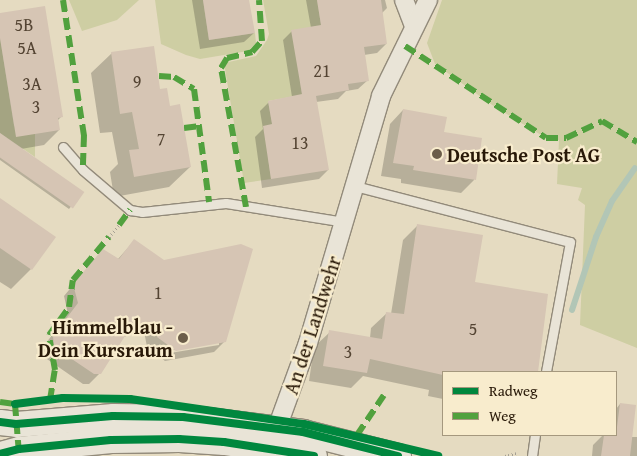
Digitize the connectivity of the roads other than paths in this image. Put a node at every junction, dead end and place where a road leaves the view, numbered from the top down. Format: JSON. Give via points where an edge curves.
{"nodes":[{"id":1,"x":404,"y":0,"type":"edge"},
{"id":2,"x":428,"y":0,"type":"edge"},
{"id":3,"x":414,"y":26,"type":"junction"},
{"id":4,"x":64,"y":147,"type":"dead end"},
{"id":5,"x":355,"y":186,"type":"junction"},
{"id":6,"x":345,"y":222,"type":"junction"},
{"id":7,"x":546,"y":371,"type":"edge"},
{"id":8,"x":0,"y":422,"type":"edge"},
{"id":9,"x":277,"y":428,"type":"junction"},
{"id":10,"x":535,"y":436,"type":"edge"},
{"id":11,"x":0,"y":454,"type":"edge"},
{"id":12,"x":314,"y":456,"type":"edge"},
{"id":13,"x":398,"y":456,"type":"edge"},
{"id":14,"x":532,"y":456,"type":"edge"}],
"edges":[{"from":1,"to":3,"type":"street"},
{"from":2,"to":3,"type":"street","name":"An der Landwehr"},
{"from":3,"to":5,"type":"street","name":"An der Landwehr","via":[[381,96]]},
{"from":4,"to":6,"type":"lane","via":[[83,170],[130,210],[142,212],[226,203]]},
{"from":5,"to":6,"type":"street","name":"An der Landwehr"},
{"from":5,"to":7,"type":"lane","via":[[570,242]]},
{"from":6,"to":9,"type":"street","name":"An der Landwehr"},
{"from":8,"to":9,"type":"main road","via":[[16,424],[113,416],[183,417]]},
{"from":9,"to":13,"type":"main road"},
{"from":10,"to":14,"type":"lane"},
{"from":11,"to":12,"type":"main road","via":[[18,449],[111,440],[179,439],[224,442]]}]}
